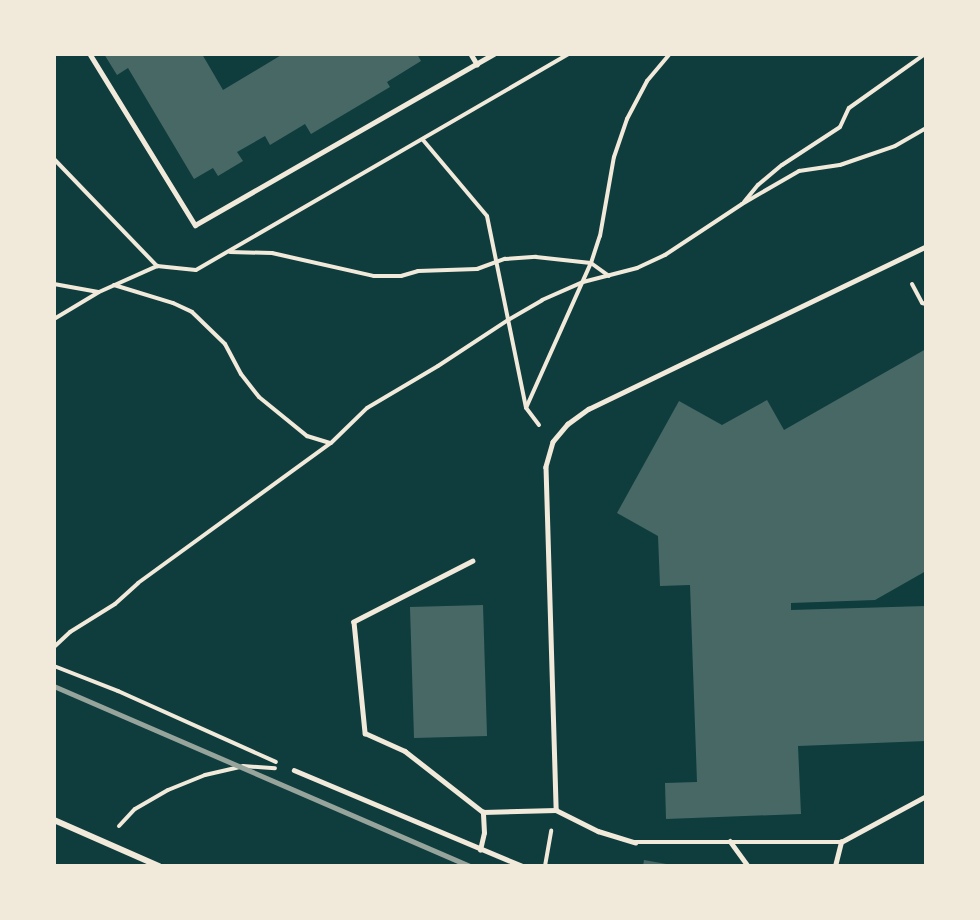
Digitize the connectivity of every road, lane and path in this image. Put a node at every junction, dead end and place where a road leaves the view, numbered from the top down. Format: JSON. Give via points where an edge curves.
{"nodes":[{"id":1,"x":90,"y":54,"type":"edge"},
{"id":2,"x":471,"y":54,"type":"edge"},
{"id":3,"x":493,"y":54,"type":"edge"},
{"id":4,"x":568,"y":54,"type":"edge"},
{"id":5,"x":670,"y":54,"type":"edge"},
{"id":6,"x":925,"y":54,"type":"edge"},
{"id":7,"x":477,"y":64,"type":"junction"},
{"id":8,"x":926,"y":128,"type":"edge"},
{"id":9,"x":423,"y":140,"type":"junction"},
{"id":10,"x":54,"y":159,"type":"edge"},
{"id":11,"x":742,"y":204,"type":"junction"},
{"id":12,"x":926,"y":247,"type":"edge"},
{"id":13,"x":229,"y":252,"type":"junction"},
{"id":14,"x":496,"y":262,"type":"junction"},
{"id":15,"x":591,"y":263,"type":"junction"},
{"id":16,"x":158,"y":266,"type":"junction"},
{"id":17,"x":609,"y":276,"type":"junction"},
{"id":18,"x":583,"y":282,"type":"junction"},
{"id":19,"x":54,"y":284,"type":"edge"},
{"id":20,"x":912,"y":284,"type":"dead end"},
{"id":21,"x":114,"y":285,"type":"junction"},
{"id":22,"x":99,"y":292,"type":"junction"},
{"id":23,"x":926,"y":304,"type":"edge"},
{"id":24,"x":54,"y":319,"type":"edge"},
{"id":25,"x":508,"y":320,"type":"junction"},
{"id":26,"x":526,"y":408,"type":"junction"},
{"id":27,"x":553,"y":442,"type":"junction"},
{"id":28,"x":331,"y":443,"type":"junction"},
{"id":29,"x":473,"y":561,"type":"dead end"},
{"id":30,"x":54,"y":647,"type":"edge"},
{"id":31,"x":54,"y":666,"type":"edge"},
{"id":32,"x":294,"y":770,"type":"junction"},
{"id":33,"x":926,"y":796,"type":"edge"},
{"id":34,"x":556,"y":810,"type":"junction"},
{"id":35,"x":483,"y":812,"type":"junction"},
{"id":36,"x":54,"y":820,"type":"edge"},
{"id":37,"x":730,"y":841,"type":"junction"},
{"id":38,"x":105,"y":842,"type":"junction"},
{"id":39,"x":841,"y":842,"type":"junction"},
{"id":40,"x":480,"y":850,"type":"junction"},
{"id":41,"x":159,"y":866,"type":"edge"},
{"id":42,"x":522,"y":866,"type":"edge"},
{"id":43,"x":545,"y":866,"type":"edge"},
{"id":44,"x":748,"y":866,"type":"edge"},
{"id":45,"x":835,"y":866,"type":"edge"}],
"edges":[{"from":1,"to":7,"type":"lane","via":[[195,225]]},
{"from":2,"to":7,"type":"lane"},
{"from":3,"to":7,"type":"lane"},
{"from":4,"to":9,"type":"path"},
{"from":5,"to":15,"type":"path","via":[[647,81],[627,119],[614,157],[600,236]]},
{"from":6,"to":11,"type":"path","via":[[849,108],[840,127],[782,165]]},
{"from":8,"to":11,"type":"path","via":[[895,146],[840,165],[799,171]]},
{"from":9,"to":13,"type":"path"},
{"from":9,"to":14,"type":"path","via":[[487,216]]},
{"from":10,"to":16,"type":"path"},
{"from":11,"to":17,"type":"path","via":[[665,255]]},
{"from":12,"to":27,"type":"lane","via":[[589,409],[568,424]]},
{"from":13,"to":14,"type":"path","via":[[272,253],[375,276],[477,269]]},
{"from":13,"to":16,"type":"path","via":[[196,270]]},
{"from":14,"to":15,"type":"path","via":[[536,257]]},
{"from":14,"to":25,"type":"path"},
{"from":15,"to":17,"type":"path"},
{"from":15,"to":18,"type":"path"},
{"from":16,"to":21,"type":"path"},
{"from":17,"to":18,"type":"path"},
{"from":18,"to":25,"type":"path"},
{"from":18,"to":26,"type":"path"},
{"from":19,"to":22,"type":"path"},
{"from":20,"to":23,"type":"path"},
{"from":21,"to":22,"type":"path"},
{"from":21,"to":28,"type":"path","via":[[192,312],[225,344],[259,397],[307,436]]},
{"from":22,"to":24,"type":"path"},
{"from":25,"to":26,"type":"path"},
{"from":25,"to":28,"type":"path","via":[[368,408]]},
{"from":26,"to":27,"type":"path"},
{"from":27,"to":34,"type":"lane","via":[[546,467]]},
{"from":28,"to":30,"type":"path"},
{"from":29,"to":35,"type":"lane","via":[[354,622],[365,733],[405,751]]},
{"from":31,"to":32,"type":"path"},
{"from":32,"to":38,"type":"path","via":[[243,766],[205,775],[135,809]]},
{"from":32,"to":40,"type":"lane"},
{"from":33,"to":39,"type":"lane"},
{"from":34,"to":35,"type":"lane"},
{"from":34,"to":37,"type":"lane","via":[[598,831],[635,842]]},
{"from":34,"to":43,"type":"path"},
{"from":35,"to":40,"type":"lane"},
{"from":36,"to":38,"type":"street"},
{"from":37,"to":39,"type":"lane"},
{"from":37,"to":44,"type":"lane"},
{"from":38,"to":41,"type":"street"},
{"from":39,"to":45,"type":"lane"},
{"from":40,"to":42,"type":"lane"}]}
